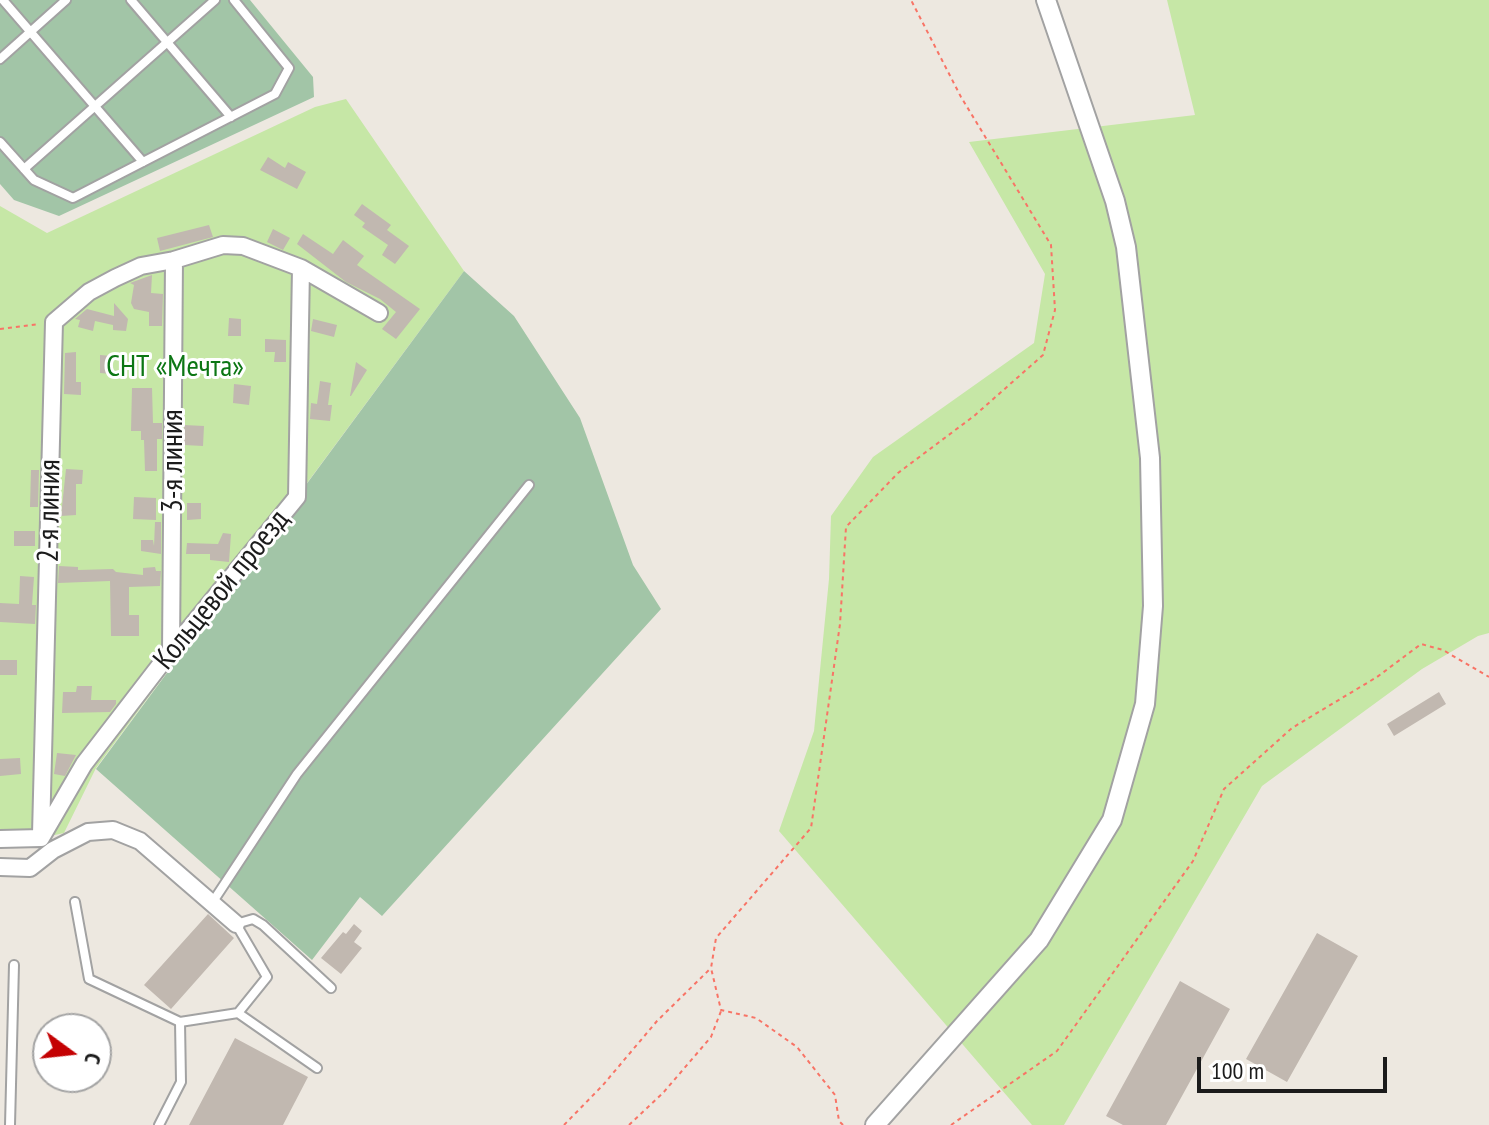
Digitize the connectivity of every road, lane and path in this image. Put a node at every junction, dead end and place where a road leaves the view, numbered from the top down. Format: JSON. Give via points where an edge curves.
{"nodes":[{"id":1,"x":3,"y":0,"type":"edge"},
{"id":2,"x":66,"y":0,"type":"edge"},
{"id":3,"x":131,"y":0,"type":"edge"},
{"id":4,"x":215,"y":0,"type":"edge"},
{"id":5,"x":234,"y":0,"type":"edge"},
{"id":6,"x":911,"y":0,"type":"edge"},
{"id":7,"x":1046,"y":0,"type":"edge"},
{"id":8,"x":30,"y":31,"type":"junction"},
{"id":9,"x":167,"y":42,"type":"junction"},
{"id":10,"x":0,"y":59,"type":"edge"},
{"id":11,"x":94,"y":106,"type":"junction"},
{"id":12,"x":231,"y":117,"type":"junction"},
{"id":13,"x":0,"y":142,"type":"edge"},
{"id":14,"x":143,"y":162,"type":"junction"},
{"id":15,"x":24,"y":169,"type":"junction"},
{"id":16,"x":174,"y":260,"type":"junction"},
{"id":17,"x":301,"y":268,"type":"junction"},
{"id":18,"x":379,"y":313,"type":"dead end"},
{"id":19,"x":54,"y":322,"type":"junction"},
{"id":20,"x":0,"y":329,"type":"edge"},
{"id":21,"x":529,"y":485,"type":"dead end"},
{"id":22,"x":171,"y":651,"type":"junction"},
{"id":23,"x":1489,"y":677,"type":"edge"},
{"id":24,"x":41,"y":838,"type":"junction"},
{"id":25,"x":0,"y":839,"type":"edge"},
{"id":26,"x":0,"y":867,"type":"edge"},
{"id":27,"x":75,"y":902,"type":"dead end"},
{"id":28,"x":212,"y":903,"type":"junction"},
{"id":29,"x":236,"y":924,"type":"junction"},
{"id":30,"x":14,"y":965,"type":"dead end"},
{"id":31,"x":711,"y":968,"type":"junction"},
{"id":32,"x":331,"y":988,"type":"dead end"},
{"id":33,"x":721,"y":1010,"type":"junction"},
{"id":34,"x":238,"y":1013,"type":"junction"},
{"id":35,"x":180,"y":1022,"type":"junction"},
{"id":36,"x":317,"y":1068,"type":"dead end"},
{"id":37,"x":10,"y":1125,"type":"edge"},
{"id":38,"x":159,"y":1125,"type":"edge"},
{"id":39,"x":564,"y":1125,"type":"edge"},
{"id":40,"x":629,"y":1125,"type":"edge"},
{"id":41,"x":843,"y":1125,"type":"edge"},
{"id":42,"x":875,"y":1125,"type":"edge"},
{"id":43,"x":951,"y":1125,"type":"edge"}],
"edges":[{"from":1,"to":8,"type":"lane"},
{"from":2,"to":8,"type":"lane"},
{"from":3,"to":9,"type":"lane"},
{"from":4,"to":9,"type":"lane"},
{"from":5,"to":12,"type":"lane","via":[[289,68],[275,94]]},
{"from":6,"to":31,"type":"path","via":[[961,97],[1051,245],[1055,310],[1043,355],[898,473],[846,527],[840,624],[811,828],[716,938]]},
{"from":7,"to":42,"type":"street","via":[[1126,247],[1150,458],[1153,606],[1145,704],[1112,820],[1039,940]]},
{"from":8,"to":10,"type":"lane"},
{"from":8,"to":11,"type":"lane"},
{"from":9,"to":11,"type":"lane"},
{"from":9,"to":12,"type":"lane"},
{"from":11,"to":14,"type":"lane"},
{"from":11,"to":15,"type":"lane"},
{"from":12,"to":14,"type":"lane"},
{"from":13,"to":15,"type":"lane"},
{"from":14,"to":15,"type":"lane","via":[[73,198],[34,180]]},
{"from":16,"to":17,"type":"street","via":[[223,245],[243,246]]},
{"from":16,"to":19,"type":"street","via":[[115,278]]},
{"from":16,"to":22,"type":"street","name":"3-я линия"},
{"from":17,"to":18,"type":"street"},
{"from":17,"to":22,"type":"street","name":"Кольцевой проезд","via":[[297,497]]},
{"from":19,"to":20,"type":"path"},
{"from":19,"to":24,"type":"street","name":"2-я линия"},
{"from":21,"to":28,"type":"lane","via":[[297,774]]},
{"from":22,"to":24,"type":"street","name":"Кольцевой проезд","via":[[84,764]]},
{"from":23,"to":43,"type":"path","via":[[1443,650],[1421,644],[1292,728],[1224,789],[1193,861],[1057,1051]]},
{"from":24,"to":25,"type":"street"},
{"from":26,"to":28,"type":"street","via":[[30,868],[88,832],[113,830],[140,841]]},
{"from":27,"to":35,"type":"lane","via":[[89,979]]},
{"from":28,"to":29,"type":"street"},
{"from":29,"to":32,"type":"lane","via":[[253,919],[263,925]]},
{"from":29,"to":34,"type":"lane","via":[[267,977]]},
{"from":30,"to":37,"type":"lane"},
{"from":31,"to":33,"type":"path"},
{"from":31,"to":39,"type":"path"},
{"from":33,"to":40,"type":"path","via":[[711,1037]]},
{"from":33,"to":41,"type":"path","via":[[756,1018],[797,1047],[835,1095]]},
{"from":34,"to":35,"type":"lane"},
{"from":34,"to":36,"type":"lane"},
{"from":35,"to":38,"type":"lane","via":[[181,1082]]}]}
